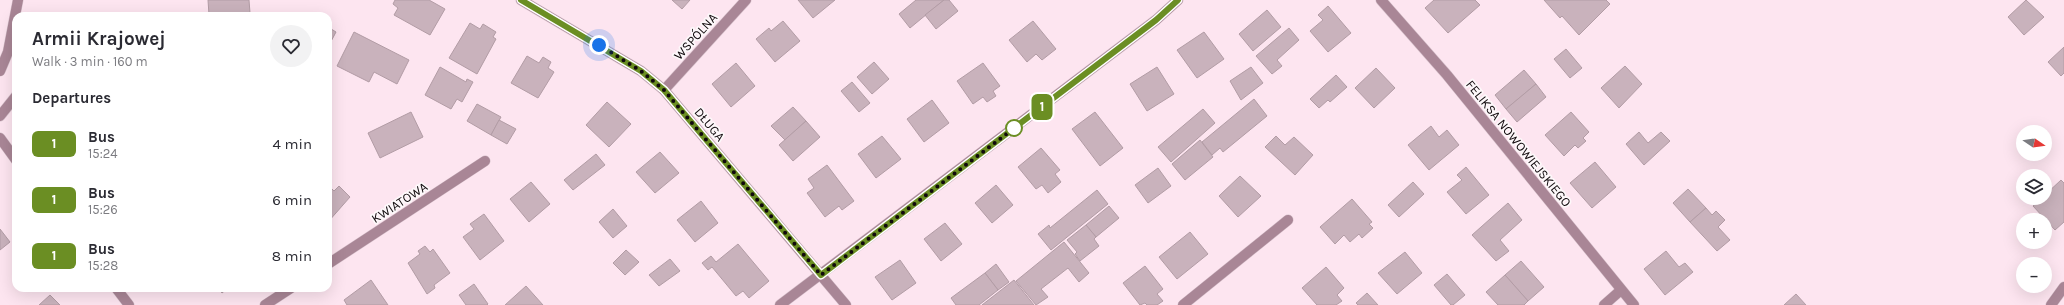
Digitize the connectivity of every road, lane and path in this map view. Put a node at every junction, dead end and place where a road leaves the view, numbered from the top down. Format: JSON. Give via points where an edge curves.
{"nodes":[{"id":1,"x":18,"y":0,"type":"edge"},
{"id":2,"x":521,"y":0,"type":"edge"},
{"id":3,"x":746,"y":0,"type":"edge"},
{"id":4,"x":1178,"y":0,"type":"edge"},
{"id":5,"x":1381,"y":0,"type":"edge"},
{"id":6,"x":16,"y":12,"type":"edge"},
{"id":7,"x":20,"y":12,"type":"edge"},
{"id":8,"x":12,"y":31,"type":"edge"},
{"id":9,"x":0,"y":71,"type":"edge"},
{"id":10,"x":664,"y":90,"type":"junction"},
{"id":11,"x":12,"y":101,"type":"edge"},
{"id":12,"x":0,"y":116,"type":"edge"},
{"id":13,"x":0,"y":138,"type":"edge"},
{"id":14,"x":12,"y":154,"type":"edge"},
{"id":15,"x":485,"y":161,"type":"dead end"},
{"id":16,"x":1288,"y":220,"type":"dead end"},
{"id":17,"x":332,"y":261,"type":"edge"},
{"id":18,"x":821,"y":275,"type":"junction"},
{"id":19,"x":2064,"y":287,"type":"edge"},
{"id":20,"x":1621,"y":290,"type":"junction"},
{"id":21,"x":119,"y":292,"type":"edge"},
{"id":22,"x":285,"y":292,"type":"edge"},
{"id":23,"x":129,"y":305,"type":"edge"},
{"id":24,"x":265,"y":305,"type":"edge"},
{"id":25,"x":780,"y":305,"type":"edge"},
{"id":26,"x":846,"y":305,"type":"edge"},
{"id":27,"x":1183,"y":305,"type":"edge"},
{"id":28,"x":1604,"y":305,"type":"edge"},
{"id":29,"x":1634,"y":305,"type":"edge"},
{"id":30,"x":2051,"y":305,"type":"edge"}],
"edges":[{"from":1,"to":6,"type":"street"},
{"from":1,"to":7,"type":"street"},
{"from":2,"to":10,"type":"street","name":"DŁUGA","via":[[641,71]]},
{"from":3,"to":10,"type":"street","name":"WSPÓLNA"},
{"from":4,"to":18,"type":"street","via":[[1156,20]]},
{"from":5,"to":20,"type":"street","name":"FELIKSA NOWOWIEJSKIEGO","via":[[1447,75]]},
{"from":8,"to":9,"type":"street","via":[[8,52]]},
{"from":10,"to":18,"type":"street","name":"DŁUGA"},
{"from":11,"to":12,"type":"street"},
{"from":13,"to":14,"type":"street"},
{"from":15,"to":17,"type":"street","name":"KWIATOWA"},
{"from":16,"to":27,"type":"street"},
{"from":18,"to":25,"type":"street"},
{"from":18,"to":26,"type":"street","name":"DŁUGA"},
{"from":19,"to":30,"type":"street"},
{"from":20,"to":28,"type":"street"},
{"from":20,"to":29,"type":"street","name":"FELIKSA NOWOWIEJSKIEGO"},
{"from":21,"to":23,"type":"street"},
{"from":22,"to":24,"type":"street"}]}
